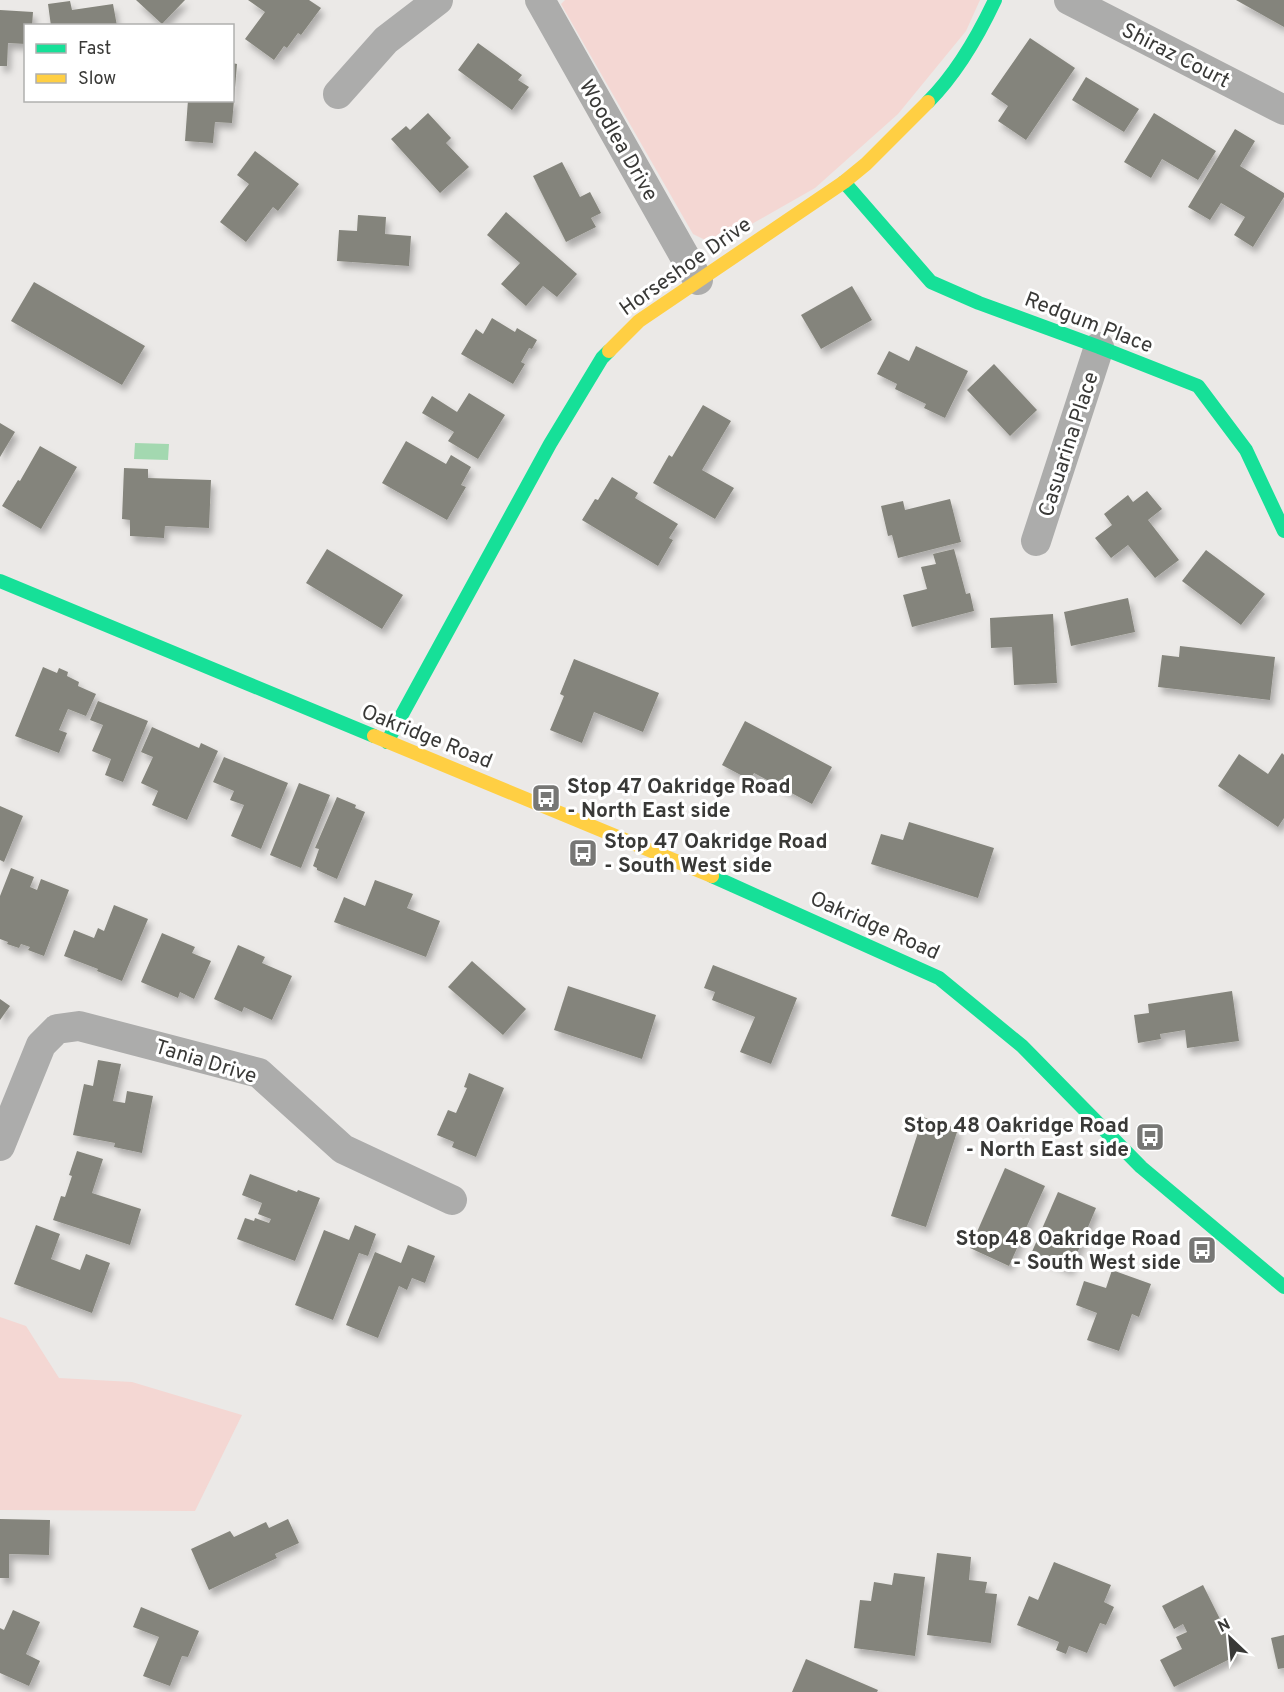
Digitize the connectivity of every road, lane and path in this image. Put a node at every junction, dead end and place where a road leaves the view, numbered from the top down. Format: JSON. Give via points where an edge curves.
{"nodes":[{"id":1,"x":438,"y":0,"type":"edge"},
{"id":2,"x":540,"y":0,"type":"edge"},
{"id":3,"x":995,"y":0,"type":"edge"},
{"id":4,"x":1069,"y":0,"type":"edge"},
{"id":5,"x":338,"y":94,"type":"dead end"},
{"id":6,"x":1284,"y":110,"type":"edge"},
{"id":7,"x":844,"y":182,"type":"junction"},
{"id":8,"x":698,"y":280,"type":"junction"},
{"id":9,"x":1099,"y":347,"type":"junction"},
{"id":10,"x":1284,"y":531,"type":"edge"},
{"id":11,"x":1036,"y":541,"type":"dead end"},
{"id":12,"x":0,"y":581,"type":"edge"},
{"id":13,"x":387,"y":742,"type":"junction"},
{"id":14,"x":0,"y":1146,"type":"edge"},
{"id":15,"x":452,"y":1200,"type":"dead end"},
{"id":16,"x":1284,"y":1287,"type":"edge"}],
"edges":[{"from":1,"to":5,"type":"street","via":[[386,40]]},
{"from":2,"to":8,"type":"street","name":"Woodlea Drive"},
{"from":3,"to":7,"type":"street","name":"Horseshoe Drive","via":[[979,33],[937,93]]},
{"from":4,"to":6,"type":"street","name":"Shiraz Court"},
{"from":7,"to":8,"type":"street","name":"Horseshoe Drive"},
{"from":7,"to":9,"type":"street","name":"Redgum Place","via":[[931,282]]},
{"from":8,"to":13,"type":"street","name":"Horseshoe Drive","via":[[639,321],[602,357]]},
{"from":9,"to":10,"type":"street","name":"Redgum Place","via":[[1198,386],[1246,450]]},
{"from":9,"to":11,"type":"street","name":"Casuarina Place"},
{"from":12,"to":13,"type":"street","name":"Oakridge Road"},
{"from":13,"to":16,"type":"street","name":"Oakridge Road","via":[[739,887],[939,978],[1022,1046],[1141,1167]]},
{"from":14,"to":15,"type":"street","name":"Tania Drive","via":[[41,1045],[57,1029],[79,1026],[259,1073],[343,1149]]}]}
